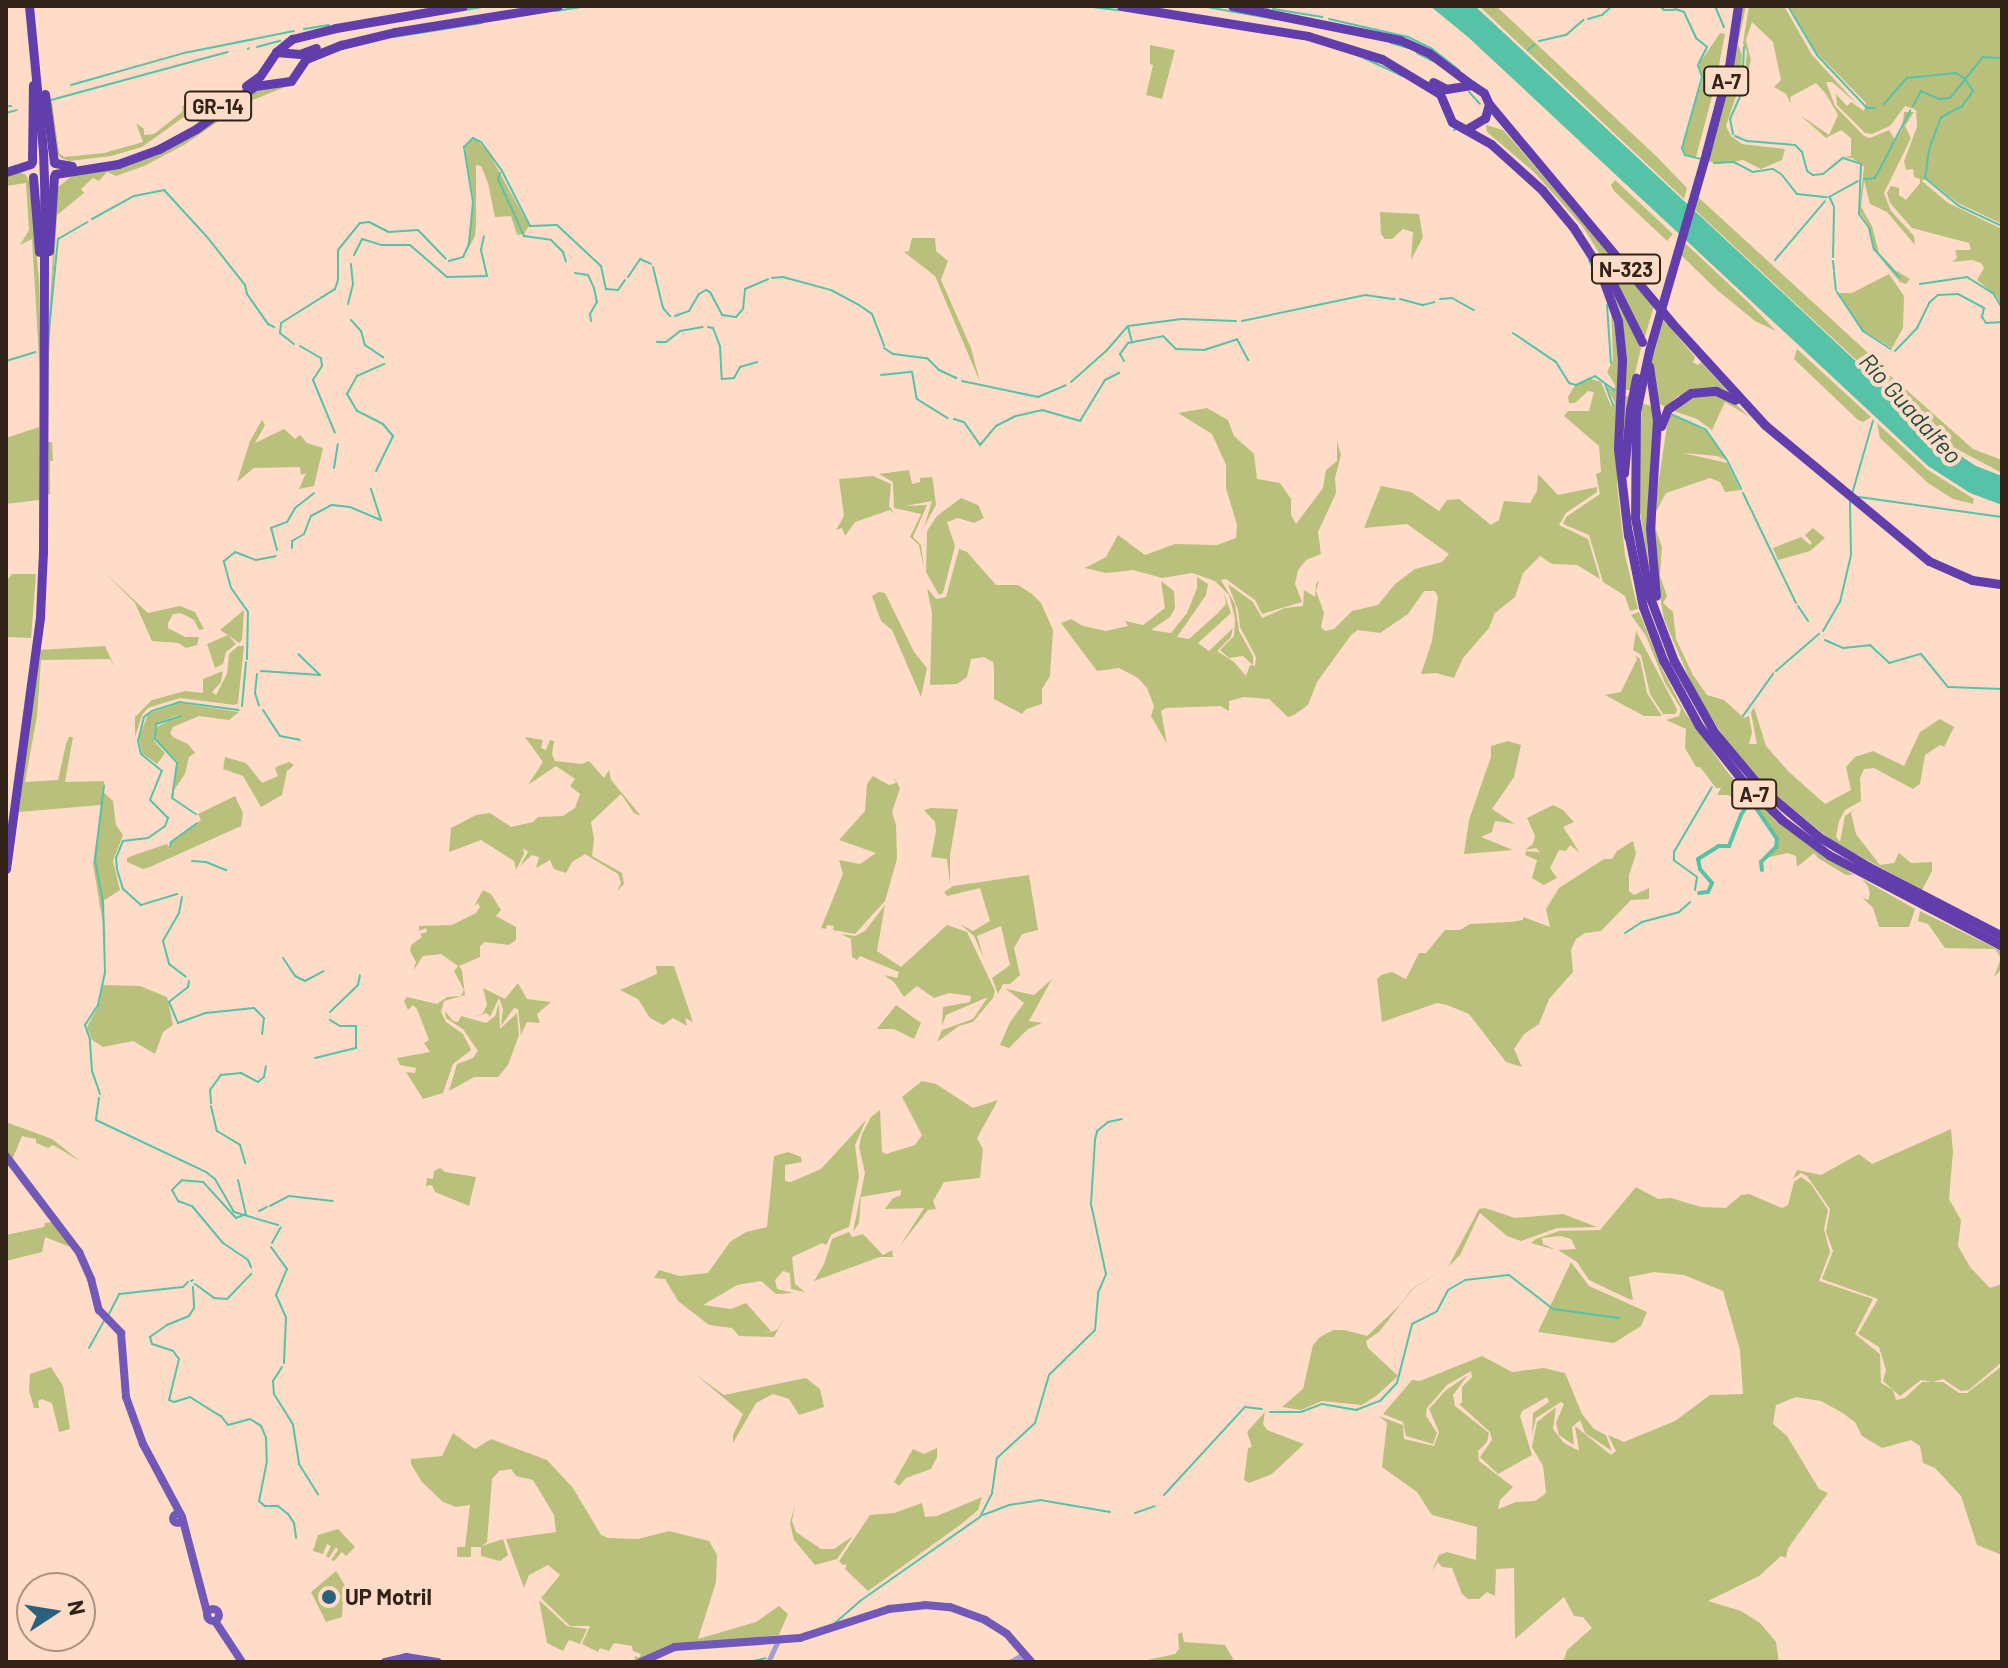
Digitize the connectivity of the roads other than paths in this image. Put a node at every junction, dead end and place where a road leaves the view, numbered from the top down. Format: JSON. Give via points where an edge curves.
{"nodes":[{"id":1,"x":29,"y":6,"type":"edge"},
{"id":2,"x":463,"y":6,"type":"edge"},
{"id":3,"x":523,"y":6,"type":"edge"},
{"id":4,"x":558,"y":6,"type":"edge"},
{"id":5,"x":1121,"y":6,"type":"edge"},
{"id":6,"x":1162,"y":6,"type":"edge"},
{"id":7,"x":1232,"y":6,"type":"edge"},
{"id":8,"x":1735,"y":6,"type":"edge"},
{"id":9,"x":31,"y":20,"type":"junction"},
{"id":10,"x":301,"y":38,"type":"junction"},
{"id":11,"x":276,"y":52,"type":"junction"},
{"id":12,"x":290,"y":53,"type":"junction"},
{"id":13,"x":266,"y":67,"type":"junction"},
{"id":14,"x":298,"y":68,"type":"junction"},
{"id":15,"x":1457,"y":73,"type":"junction"},
{"id":16,"x":275,"y":82,"type":"junction"},
{"id":17,"x":1472,"y":85,"type":"junction"},
{"id":18,"x":1456,"y":88,"type":"junction"},
{"id":19,"x":1445,"y":102,"type":"junction"},
{"id":20,"x":1489,"y":104,"type":"junction"},
{"id":21,"x":1483,"y":120,"type":"junction"},
{"id":22,"x":1506,"y":128,"type":"junction"},
{"id":23,"x":1467,"y":129,"type":"junction"},
{"id":24,"x":79,"y":167,"type":"junction"},
{"id":25,"x":45,"y":169,"type":"junction"},
{"id":26,"x":11,"y":171,"type":"edge"},
{"id":27,"x":44,"y":330,"type":"junction"},
{"id":28,"x":1642,"y":342,"type":"dead end"},
{"id":29,"x":1649,"y":366,"type":"dead end"},
{"id":30,"x":1661,"y":408,"type":"junction"},
{"id":31,"x":1748,"y":409,"type":"junction"},
{"id":32,"x":1633,"y":410,"type":"junction"},
{"id":33,"x":1628,"y":536,"type":"junction"},
{"id":34,"x":2002,"y":584,"type":"edge"},
{"id":35,"x":1674,"y":661,"type":"junction"},
{"id":36,"x":6,"y":869,"type":"edge"},
{"id":37,"x":2002,"y":936,"type":"edge"},
{"id":38,"x":2002,"y":946,"type":"edge"},
{"id":39,"x":7,"y":1159,"type":"edge"},
{"id":40,"x":774,"y":1644,"type":"junction"},
{"id":41,"x":418,"y":1659,"type":"junction"},
{"id":42,"x":242,"y":1662,"type":"edge"},
{"id":43,"x":385,"y":1662,"type":"edge"},
{"id":44,"x":398,"y":1662,"type":"edge"},
{"id":45,"x":438,"y":1662,"type":"edge"},
{"id":46,"x":641,"y":1662,"type":"edge"},
{"id":47,"x":768,"y":1662,"type":"edge"},
{"id":48,"x":1010,"y":1662,"type":"edge"},
{"id":49,"x":1028,"y":1662,"type":"edge"}],
"edges":[{"from":1,"to":9,"type":"highway"},
{"from":2,"to":10,"type":"highway"},
{"from":3,"to":12,"type":"highway","via":[[378,30]]},
{"from":4,"to":14,"type":"highway","number":"GR-14","via":[[376,36],[323,51]]},
{"from":5,"to":19,"type":"highway","via":[[1344,45],[1403,70]]},
{"from":6,"to":18,"type":"highway","via":[[1325,34],[1383,54],[1440,87]]},
{"from":7,"to":15,"type":"highway","via":[[1392,37]]},
{"from":8,"to":32,"type":"highway","number":"A-7","bridge":true,"via":[[1703,153]]},
{"from":9,"to":25,"type":"highway"},
{"from":9,"to":25,"type":"highway"},
{"from":10,"to":11,"type":"highway"},
{"from":10,"to":12,"type":"highway","via":[[291,43]]},
{"from":11,"to":12,"type":"highway"},
{"from":11,"to":13,"type":"highway","number":"GR-14"},
{"from":12,"to":14,"type":"highway"},
{"from":13,"to":16,"type":"highway","number":"GR-14"},
{"from":13,"to":24,"type":"highway","number":"GR-14","via":[[167,140]]},
{"from":14,"to":16,"type":"highway","number":"GR-14","via":[[291,81]]},
{"from":15,"to":17,"type":"highway"},
{"from":15,"to":18,"type":"highway"},
{"from":16,"to":24,"type":"highway","number":"GR-14","via":[[255,86],[159,149],[118,164]]},
{"from":17,"to":18,"type":"highway"},
{"from":17,"to":20,"type":"highway"},
{"from":18,"to":19,"type":"highway"},
{"from":19,"to":23,"type":"highway","via":[[1452,122]]},
{"from":20,"to":21,"type":"highway"},
{"from":20,"to":22,"type":"highway","number":"N-323"},
{"from":21,"to":22,"type":"highway","number":"N-323","via":[[1493,117]]},
{"from":21,"to":23,"type":"highway"},
{"from":21,"to":28,"type":"highway","via":[[1484,133],[1533,175],[1587,238]]},
{"from":22,"to":31,"type":"highway","number":"N-323"},
{"from":23,"to":33,"type":"highway","via":[[1542,190],[1580,237],[1607,283],[1621,340],[1618,449]]},
{"from":24,"to":25,"type":"highway"},
{"from":24,"to":25,"type":"highway","via":[[63,162]]},
{"from":25,"to":26,"type":"highway"},
{"from":25,"to":27,"type":"highway"},
{"from":25,"to":27,"type":"highway"},
{"from":27,"to":36,"type":"highway","via":[[40,617]]},
{"from":29,"to":30,"type":"highway"},
{"from":30,"to":31,"type":"highway","via":[[1707,390],[1724,393]]},
{"from":30,"to":35,"type":"highway","via":[[1651,571]]},
{"from":31,"to":34,"type":"highway","number":"N-323","via":[[1929,561],[1972,580]]},
{"from":32,"to":33,"type":"highway","number":"A-7","via":[[1624,481]]},
{"from":32,"to":35,"type":"highway","number":"A-7","via":[[1638,543],[1649,595]]},
{"from":33,"to":38,"type":"highway","number":"A-7","via":[[1643,607],[1663,660],[1699,726],[1746,785],[1829,855]]},
{"from":35,"to":37,"type":"highway","number":"A-7","via":[[1714,732],[1781,806],[1840,851]]},
{"from":39,"to":42,"type":"main road","via":[[79,1252],[99,1310],[121,1333],[126,1397],[143,1444],[189,1535],[211,1610]]},
{"from":40,"to":46,"type":"main road","via":[[675,1647]]},
{"from":40,"to":47,"type":"street"},
{"from":40,"to":49,"type":"main road","via":[[889,1609],[938,1606],[997,1627]]},
{"from":41,"to":43,"type":"main road"},
{"from":41,"to":44,"type":"main road"},
{"from":41,"to":45,"type":"main road"},
{"from":48,"to":49,"type":"street","via":[[1020,1656]]}]}
